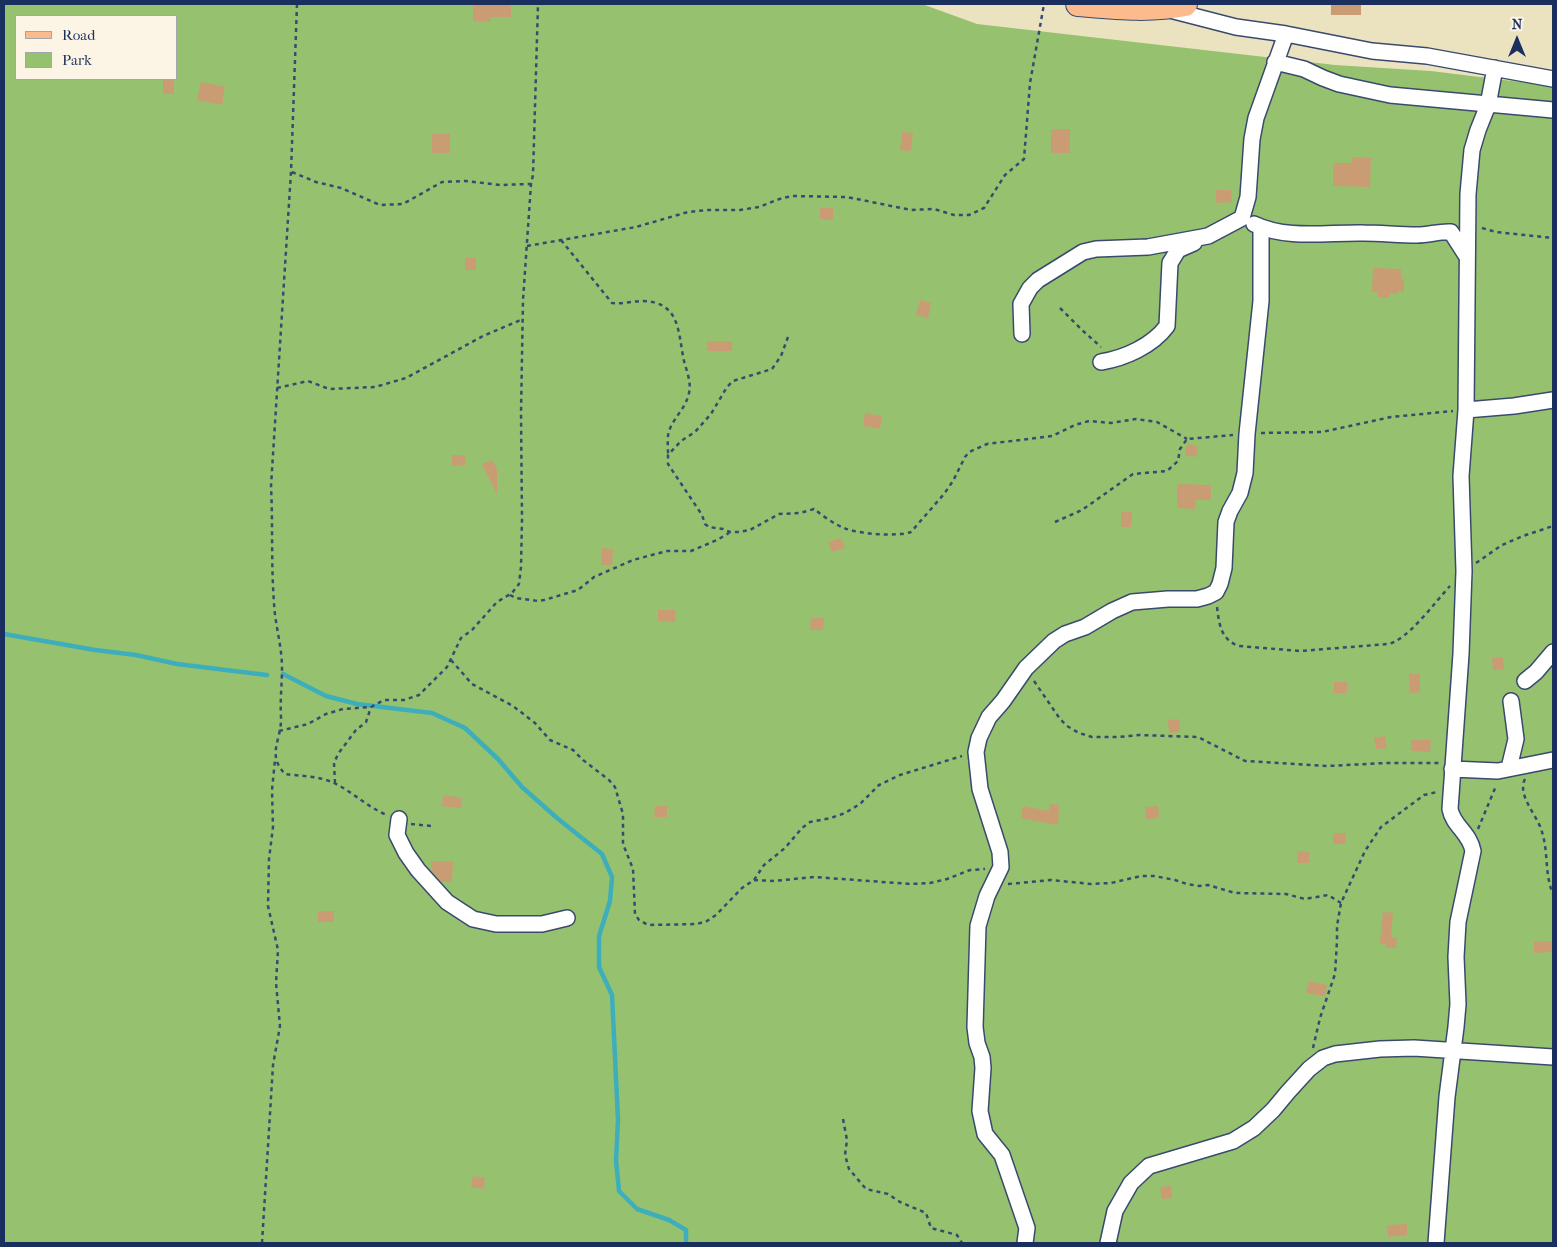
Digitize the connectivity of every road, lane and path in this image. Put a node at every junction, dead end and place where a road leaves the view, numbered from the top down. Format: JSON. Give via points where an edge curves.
{"nodes":[{"id":1,"x":297,"y":4,"type":"edge"},
{"id":2,"x":538,"y":4,"type":"edge"},
{"id":3,"x":1044,"y":4,"type":"edge"},
{"id":4,"x":1078,"y":4,"type":"edge"},
{"id":5,"x":1174,"y":6,"type":"edge"},
{"id":6,"x":1286,"y":34,"type":"junction"},
{"id":7,"x":1275,"y":62,"type":"junction"},
{"id":8,"x":1495,"y":68,"type":"junction"},
{"id":9,"x":1553,"y":79,"type":"edge"},
{"id":10,"x":1488,"y":104,"type":"junction"},
{"id":11,"x":1553,"y":110,"type":"edge"},
{"id":12,"x":291,"y":172,"type":"junction"},
{"id":13,"x":531,"y":184,"type":"junction"},
{"id":14,"x":1242,"y":218,"type":"junction"},
{"id":15,"x":1468,"y":224,"type":"junction"},
{"id":16,"x":1261,"y":228,"type":"junction"},
{"id":17,"x":1208,"y":236,"type":"junction"},
{"id":18,"x":1553,"y":238,"type":"edge"},
{"id":19,"x":561,"y":240,"type":"junction"},
{"id":20,"x":526,"y":257,"type":"junction"},
{"id":21,"x":1468,"y":259,"type":"junction"},
{"id":22,"x":1060,"y":308,"type":"dead end"},
{"id":23,"x":522,"y":319,"type":"junction"},
{"id":24,"x":1022,"y":334,"type":"dead end"},
{"id":25,"x":788,"y":337,"type":"dead end"},
{"id":26,"x":1116,"y":359,"type":"junction"},
{"id":27,"x":1100,"y":362,"type":"dead end"},
{"id":28,"x":277,"y":388,"type":"junction"},
{"id":29,"x":1553,"y":400,"type":"edge"},
{"id":30,"x":1466,"y":410,"type":"junction"},
{"id":31,"x":1247,"y":434,"type":"junction"},
{"id":32,"x":1188,"y":439,"type":"junction"},
{"id":33,"x":668,"y":454,"type":"junction"},
{"id":34,"x":1055,"y":522,"type":"dead end"},
{"id":35,"x":1553,"y":526,"type":"edge"},
{"id":36,"x":730,"y":532,"type":"junction"},
{"id":37,"x":1464,"y":571,"type":"junction"},
{"id":38,"x":1216,"y":592,"type":"junction"},
{"id":39,"x":510,"y":595,"type":"junction"},
{"id":40,"x":1553,"y":652,"type":"edge"},
{"id":41,"x":451,"y":660,"type":"junction"},
{"id":42,"x":1026,"y":668,"type":"junction"},
{"id":43,"x":1526,"y":680,"type":"dead end"},
{"id":44,"x":1511,"y":701,"type":"dead end"},
{"id":45,"x":370,"y":707,"type":"junction"},
{"id":46,"x":279,"y":731,"type":"junction"},
{"id":47,"x":976,"y":752,"type":"junction"},
{"id":48,"x":275,"y":757,"type":"junction"},
{"id":49,"x":1553,"y":760,"type":"edge"},
{"id":50,"x":1526,"y":765,"type":"junction"},
{"id":51,"x":1453,"y":766,"type":"junction"},
{"id":52,"x":1509,"y":768,"type":"junction"},
{"id":53,"x":335,"y":783,"type":"junction"},
{"id":54,"x":1450,"y":790,"type":"junction"},
{"id":55,"x":399,"y":819,"type":"junction"},
{"id":56,"x":432,"y":826,"type":"dead end"},
{"id":57,"x":1472,"y":843,"type":"junction"},
{"id":58,"x":1001,"y":867,"type":"junction"},
{"id":59,"x":754,"y":880,"type":"junction"},
{"id":60,"x":992,"y":884,"type":"junction"},
{"id":61,"x":1553,"y":894,"type":"edge"},
{"id":62,"x":1341,"y":903,"type":"junction"},
{"id":63,"x":567,"y":918,"type":"dead end"},
{"id":64,"x":1452,"y":1051,"type":"junction"},
{"id":65,"x":1553,"y":1057,"type":"edge"},
{"id":66,"x":1309,"y":1069,"type":"junction"},
{"id":67,"x":843,"y":1119,"type":"dead end"},
{"id":68,"x":262,"y":1243,"type":"edge"},
{"id":69,"x":962,"y":1243,"type":"edge"},
{"id":70,"x":1025,"y":1243,"type":"edge"},
{"id":71,"x":1108,"y":1243,"type":"edge"},
{"id":72,"x":1436,"y":1243,"type":"edge"}],
"edges":[{"from":1,"to":12,"type":"path"},
{"from":2,"to":13,"type":"path"},
{"from":3,"to":19,"type":"path","via":[[1030,83],[1024,159],[1005,175],[984,208],[977,213],[963,216],[847,197],[794,196],[759,207],[688,212],[636,227]]},
{"from":4,"to":5,"type":"main road","via":[[1116,8]]},
{"from":5,"to":6,"type":"street","via":[[1236,27]]},
{"from":6,"to":7,"type":"street"},
{"from":6,"to":8,"type":"street"},
{"from":7,"to":10,"type":"street","via":[[1363,90]]},
{"from":7,"to":14,"type":"street","via":[[1256,118],[1248,197]]},
{"from":8,"to":9,"type":"street"},
{"from":8,"to":10,"type":"street"},
{"from":10,"to":11,"type":"street"},
{"from":10,"to":15,"type":"street","via":[[1472,150]]},
{"from":12,"to":13,"type":"path","via":[[380,205],[403,204],[442,182]]},
{"from":12,"to":28,"type":"path"},
{"from":13,"to":20,"type":"path"},
{"from":14,"to":16,"type":"street"},
{"from":14,"to":17,"type":"street"},
{"from":15,"to":18,"type":"path","via":[[1496,232]]},
{"from":15,"to":21,"type":"street"},
{"from":16,"to":21,"type":"street","via":[[1295,233],[1416,235],[1451,232]]},
{"from":16,"to":31,"type":"street","via":[[1261,301]]},
{"from":17,"to":24,"type":"street","via":[[1148,248],[1083,252],[1030,288],[1021,304]]},
{"from":17,"to":26,"type":"street","via":[[1178,250],[1170,262],[1167,326],[1144,346]]},
{"from":19,"to":20,"type":"path","via":[[527,246]]},
{"from":19,"to":33,"type":"path","via":[[612,303],[657,302],[668,308],[677,324],[690,391],[669,430]]},
{"from":20,"to":23,"type":"path"},
{"from":21,"to":30,"type":"street"},
{"from":22,"to":26,"type":"path"},
{"from":23,"to":28,"type":"path","via":[[475,340],[406,378],[375,387],[329,389],[308,381]]},
{"from":23,"to":39,"type":"path","via":[[521,567],[519,584]]},
{"from":25,"to":33,"type":"path","via":[[782,356],[772,369],[733,381],[695,432]]},
{"from":26,"to":27,"type":"street"},
{"from":28,"to":46,"type":"path","via":[[271,486],[271,564],[282,668]]},
{"from":29,"to":30,"type":"street"},
{"from":30,"to":31,"type":"path","via":[[1391,417],[1322,432]]},
{"from":30,"to":37,"type":"street","via":[[1461,476]]},
{"from":31,"to":32,"type":"path"},
{"from":31,"to":38,"type":"street","via":[[1245,473],[1240,494],[1226,522],[1224,568]]},
{"from":32,"to":34,"type":"path","via":[[1180,449],[1178,461],[1167,470],[1133,474],[1082,510]]},
{"from":32,"to":36,"type":"path","via":[[1146,419],[1111,424],[1089,421],[1052,436],[987,444],[969,452],[944,494],[911,532],[866,532],[845,528],[814,509],[780,514],[750,530]]},
{"from":33,"to":36,"type":"path","via":[[668,464],[705,524],[709,528]]},
{"from":35,"to":37,"type":"path","via":[[1502,545]]},
{"from":36,"to":39,"type":"path","via":[[691,551],[668,551],[633,560],[594,578],[578,590],[544,600]]},
{"from":37,"to":38,"type":"path","via":[[1417,624],[1397,641],[1388,644],[1300,651],[1229,643],[1218,619]]},
{"from":37,"to":51,"type":"street"},
{"from":38,"to":42,"type":"street","via":[[1196,599],[1132,602],[1065,634]]},
{"from":39,"to":41,"type":"path","via":[[497,602],[461,638]]},
{"from":40,"to":43,"type":"street"},
{"from":41,"to":45,"type":"path","via":[[419,695],[404,700],[384,700]]},
{"from":41,"to":59,"type":"path","via":[[472,684],[514,706],[550,740],[573,750],[615,787],[623,814],[623,844],[633,868],[635,914],[639,920],[648,926],[697,924],[716,915]]},
{"from":42,"to":47,"type":"street","via":[[990,717]]},
{"from":42,"to":51,"type":"path","via":[[1060,719],[1079,733],[1092,737],[1198,737],[1245,761],[1328,766],[1386,763]]},
{"from":44,"to":52,"type":"street","via":[[1516,739]]},
{"from":45,"to":46,"type":"path","via":[[343,709],[308,724]]},
{"from":45,"to":53,"type":"path","via":[[366,722],[338,754],[334,763]]},
{"from":46,"to":48,"type":"path"},
{"from":47,"to":58,"type":"street","via":[[980,789],[1000,852]]},
{"from":47,"to":59,"type":"path","via":[[900,775],[879,786],[845,813],[810,822],[764,865]]},
{"from":48,"to":53,"type":"path","via":[[284,774]]},
{"from":48,"to":68,"type":"path","via":[[268,906],[278,950],[276,983],[280,1026],[273,1065]]},
{"from":49,"to":50,"type":"street"},
{"from":50,"to":52,"type":"street"},
{"from":50,"to":61,"type":"path","via":[[1523,793],[1542,831]]},
{"from":51,"to":52,"type":"street","via":[[1498,771]]},
{"from":51,"to":54,"type":"street"},
{"from":52,"to":57,"type":"path","via":[[1499,779]]},
{"from":53,"to":55,"type":"path","via":[[374,810]]},
{"from":54,"to":57,"type":"street","via":[[1451,817]]},
{"from":54,"to":62,"type":"path","via":[[1424,795],[1381,827],[1365,851]]},
{"from":55,"to":56,"type":"path"},
{"from":55,"to":63,"type":"street","via":[[396,835],[418,870],[447,902],[473,919],[496,924],[542,924]]},
{"from":57,"to":64,"type":"street","via":[[1473,857],[1458,922],[1458,1004]]},
{"from":58,"to":59,"type":"path","via":[[970,870],[948,879],[911,884],[814,877]]},
{"from":58,"to":60,"type":"street"},
{"from":60,"to":62,"type":"path","via":[[1051,880],[1091,884],[1154,876],[1235,893],[1286,894],[1305,899],[1328,895]]},
{"from":60,"to":70,"type":"street","via":[[978,926],[976,952],[975,1027],[983,1068],[980,1111],[985,1134],[1002,1156],[1016,1194],[1027,1228]]},
{"from":62,"to":66,"type":"path","via":[[1336,926],[1335,974],[1320,1018]]},
{"from":64,"to":65,"type":"street"},
{"from":64,"to":66,"type":"street","via":[[1397,1049],[1335,1054],[1323,1058]]},
{"from":64,"to":72,"type":"street"},
{"from":66,"to":71,"type":"street","via":[[1254,1128],[1233,1141],[1149,1166],[1132,1183],[1115,1211]]},
{"from":67,"to":69,"type":"path","via":[[848,1168],[866,1189],[888,1194],[926,1213],[931,1228],[957,1235]]}]}
